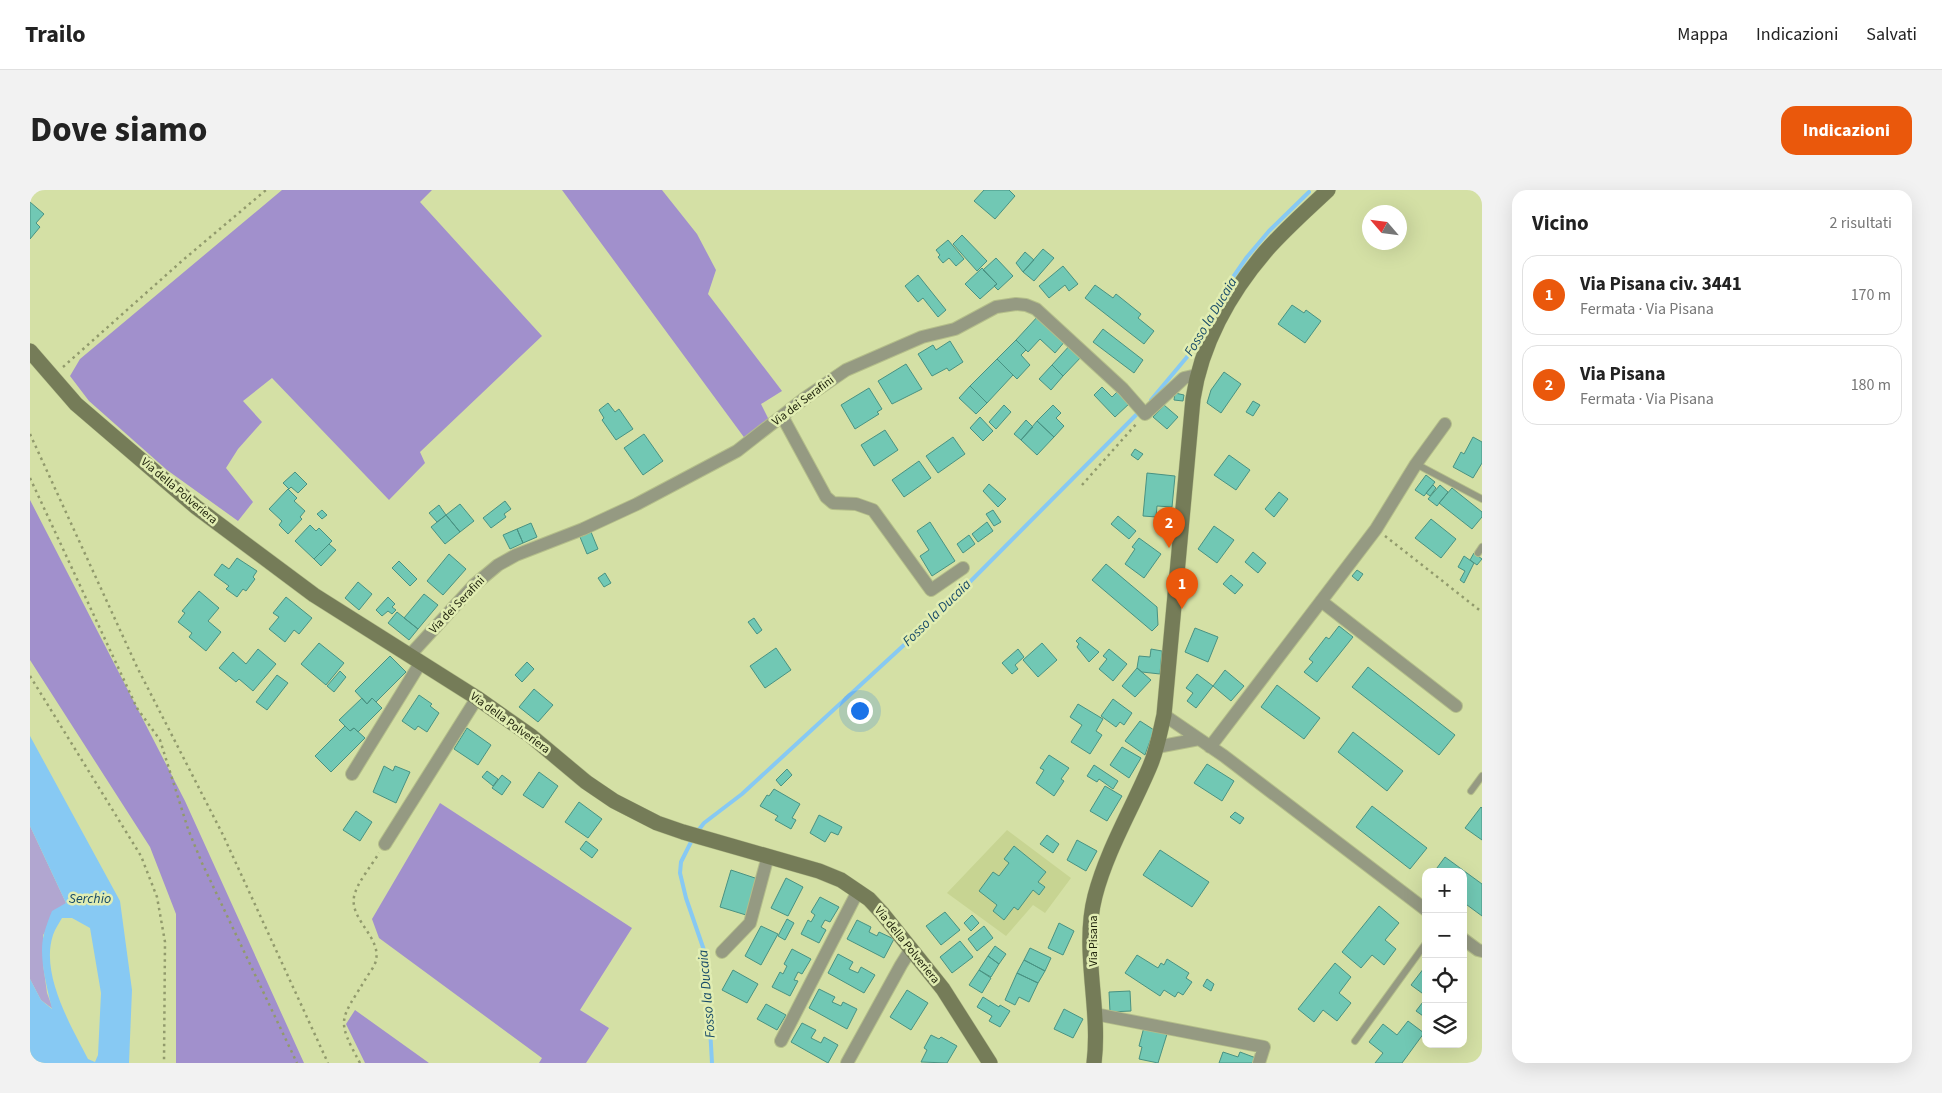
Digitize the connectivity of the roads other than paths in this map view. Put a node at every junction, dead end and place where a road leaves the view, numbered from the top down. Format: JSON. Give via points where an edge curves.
{"nodes":[{"id":1,"x":1328,"y":190,"type":"edge"},
{"id":2,"x":30,"y":351,"type":"edge"},
{"id":3,"x":1196,"y":376,"type":"junction"},
{"id":4,"x":782,"y":416,"type":"junction"},
{"id":5,"x":1445,"y":424,"type":"dead end"},
{"id":6,"x":1416,"y":464,"type":"junction"},
{"id":7,"x":1482,"y":499,"type":"edge"},
{"id":8,"x":963,"y":568,"type":"dead end"},
{"id":9,"x":1321,"y":601,"type":"junction"},
{"id":10,"x":415,"y":659,"type":"junction"},
{"id":11,"x":477,"y":698,"type":"junction"},
{"id":12,"x":1456,"y":706,"type":"dead end"},
{"id":13,"x":1164,"y":715,"type":"junction"},
{"id":14,"x":1199,"y":739,"type":"junction"},
{"id":15,"x":1157,"y":747,"type":"junction"},
{"id":16,"x":1210,"y":747,"type":"junction"},
{"id":17,"x":352,"y":774,"type":"dead end"},
{"id":18,"x":1482,"y":776,"type":"edge"},
{"id":19,"x":1471,"y":790,"type":"dead end"},
{"id":20,"x":384,"y":844,"type":"road end"},
{"id":21,"x":768,"y":856,"type":"junction"},
{"id":22,"x":858,"y":891,"type":"junction"},
{"id":23,"x":1422,"y":907,"type":"edge"},
{"id":24,"x":1467,"y":942,"type":"edge"},
{"id":25,"x":911,"y":949,"type":"junction"},
{"id":26,"x":1422,"y":949,"type":"edge"},
{"id":27,"x":1482,"y":951,"type":"edge"},
{"id":28,"x":722,"y":952,"type":"dead end"},
{"id":29,"x":1095,"y":1014,"type":"junction"},
{"id":30,"x":781,"y":1041,"type":"dead end"},
{"id":31,"x":1355,"y":1041,"type":"dead end"},
{"id":32,"x":847,"y":1063,"type":"edge"},
{"id":33,"x":990,"y":1063,"type":"edge"},
{"id":34,"x":1094,"y":1063,"type":"edge"},
{"id":35,"x":1259,"y":1063,"type":"edge"}],
"edges":[{"from":1,"to":3,"type":"street","name":"Via Pisana","via":[[1266,251],[1236,288]]},
{"from":2,"to":10,"type":"street","name":"Via della Polveriera","via":[[76,404],[196,507],[314,595]]},
{"from":3,"to":4,"type":"street","name":"Via dei Serafini","via":[[1184,378],[1141,409],[1036,309],[1016,304],[996,307],[955,329],[922,337],[846,370]]},
{"from":3,"to":13,"type":"street","name":"Via Pisana"},
{"from":4,"to":8,"type":"street","via":[[826,497],[833,503],[856,504],[873,510],[931,590]]},
{"from":4,"to":10,"type":"street","name":"Via dei Serafini","via":[[737,451],[592,525],[498,565],[474,585]]},
{"from":5,"to":6,"type":"street"},
{"from":6,"to":7,"type":"lane"},
{"from":6,"to":9,"type":"street","via":[[1376,529]]},
{"from":9,"to":12,"type":"street"},
{"from":9,"to":16,"type":"street"},
{"from":10,"to":11,"type":"street","name":"Via della Polveriera"},
{"from":10,"to":17,"type":"street","name":"Via dei Serafini"},
{"from":11,"to":20,"type":"street"},
{"from":11,"to":21,"type":"street","name":"Via della Polveriera","via":[[614,801],[657,823]]},
{"from":13,"to":14,"type":"street"},
{"from":13,"to":15,"type":"street","name":"Via Pisana"},
{"from":14,"to":15,"type":"street"},
{"from":14,"to":16,"type":"street"},
{"from":15,"to":29,"type":"street","name":"Via Pisana","via":[[1095,896],[1090,929]]},
{"from":16,"to":23,"type":"street"},
{"from":18,"to":19,"type":"lane"},
{"from":21,"to":22,"type":"street","name":"Via della Polveriera","via":[[819,871]]},
{"from":21,"to":28,"type":"street","via":[[750,923]]},
{"from":22,"to":25,"type":"street","name":"Via della Polveriera","via":[[882,913]]},
{"from":22,"to":30,"type":"street"},
{"from":24,"to":27,"type":"street"},
{"from":25,"to":32,"type":"street"},
{"from":25,"to":33,"type":"street","name":"Via della Polveriera","via":[[943,990]]},
{"from":26,"to":31,"type":"lane"},
{"from":29,"to":34,"type":"street","name":"Via Pisana"},
{"from":29,"to":35,"type":"street","via":[[1264,1047]]}]}
